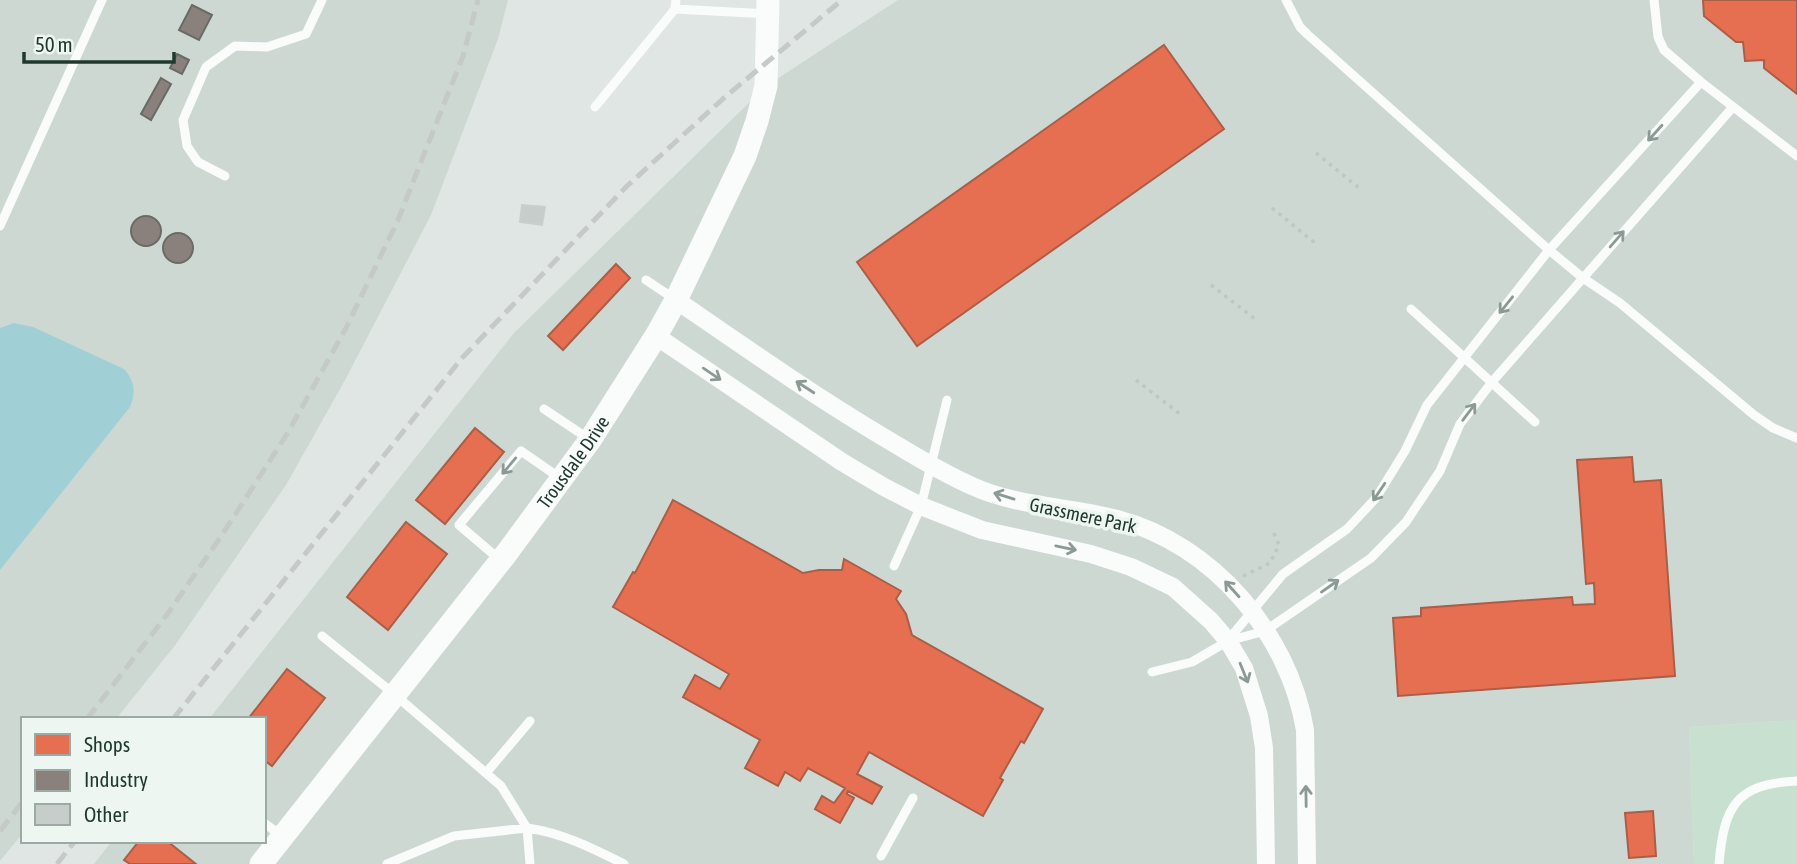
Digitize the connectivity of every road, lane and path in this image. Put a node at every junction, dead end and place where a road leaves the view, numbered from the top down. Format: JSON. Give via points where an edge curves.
{"nodes":[{"id":1,"x":102,"y":0,"type":"edge"},
{"id":2,"x":322,"y":0,"type":"edge"},
{"id":3,"x":1286,"y":0,"type":"edge"},
{"id":4,"x":1654,"y":0,"type":"edge"},
{"id":5,"x":676,"y":4,"type":"edge"},
{"id":6,"x":768,"y":7,"type":"edge"},
{"id":7,"x":1701,"y":82,"type":"junction"},
{"id":8,"x":595,"y":107,"type":"dead end"},
{"id":9,"x":1733,"y":107,"type":"junction"},
{"id":10,"x":1316,"y":153,"type":"dead end"},
{"id":11,"x":1797,"y":156,"type":"edge"},
{"id":12,"x":225,"y":176,"type":"dead end"},
{"id":13,"x":1359,"y":188,"type":"dead end"},
{"id":14,"x":1272,"y":208,"type":"dead end"},
{"id":15,"x":0,"y":226,"type":"edge"},
{"id":16,"x":1315,"y":243,"type":"dead end"},
{"id":17,"x":1549,"y":250,"type":"junction"},
{"id":18,"x":1583,"y":278,"type":"junction"},
{"id":19,"x":646,"y":280,"type":"dead end"},
{"id":20,"x":1211,"y":285,"type":"dead end"},
{"id":21,"x":676,"y":300,"type":"junction"},
{"id":22,"x":1412,"y":309,"type":"dead end"},
{"id":23,"x":1255,"y":319,"type":"dead end"},
{"id":24,"x":656,"y":336,"type":"junction"},
{"id":25,"x":1465,"y":356,"type":"junction"},
{"id":26,"x":1136,"y":380,"type":"dead end"},
{"id":27,"x":1492,"y":382,"type":"junction"},
{"id":28,"x":947,"y":400,"type":"dead end"},
{"id":29,"x":544,"y":409,"type":"dead end"},
{"id":30,"x":1180,"y":414,"type":"dead end"},
{"id":31,"x":1535,"y":422,"type":"dead end"},
{"id":32,"x":1797,"y":438,"type":"edge"},
{"id":33,"x":590,"y":440,"type":"junction"},
{"id":34,"x":930,"y":465,"type":"junction"},
{"id":35,"x":561,"y":479,"type":"junction"},
{"id":36,"x":921,"y":506,"type":"junction"},
{"id":37,"x":1273,"y":531,"type":"dead end"},
{"id":38,"x":501,"y":561,"type":"junction"},
{"id":39,"x":894,"y":566,"type":"dead end"},
{"id":40,"x":1239,"y":569,"type":"dead end"},
{"id":41,"x":1252,"y":612,"type":"junction"},
{"id":42,"x":1265,"y":631,"type":"junction"},
{"id":43,"x":322,"y":636,"type":"dead end"},
{"id":44,"x":1228,"y":641,"type":"junction"},
{"id":45,"x":1152,"y":672,"type":"dead end"},
{"id":46,"x":394,"y":694,"type":"junction"},
{"id":47,"x":530,"y":721,"type":"dead end"},
{"id":48,"x":486,"y":773,"type":"junction"},
{"id":49,"x":1797,"y":781,"type":"edge"},
{"id":50,"x":914,"y":798,"type":"dead end"},
{"id":51,"x":527,"y":828,"type":"junction"},
{"id":52,"x":273,"y":830,"type":"edge"},
{"id":53,"x":881,"y":856,"type":"dead end"},
{"id":54,"x":261,"y":864,"type":"edge"},
{"id":55,"x":387,"y":864,"type":"edge"},
{"id":56,"x":530,"y":864,"type":"edge"},
{"id":57,"x":624,"y":864,"type":"edge"},
{"id":58,"x":1266,"y":864,"type":"edge"},
{"id":59,"x":1307,"y":864,"type":"edge"},
{"id":60,"x":1719,"y":864,"type":"edge"}],
"edges":[{"from":1,"to":15,"type":"lane"},
{"from":2,"to":12,"type":"lane","via":[[306,34],[267,47],[235,46],[206,67],[183,120],[187,146],[198,162]]},
{"from":3,"to":17,"type":"lane","via":[[1307,34]]},
{"from":4,"to":7,"type":"lane","via":[[1661,44]]},
{"from":5,"to":6,"type":"lane"},
{"from":5,"to":8,"type":"lane"},
{"from":6,"to":21,"type":"street","name":"Trousdale Drive","via":[[766,86],[757,121]]},
{"from":7,"to":9,"type":"lane"},
{"from":7,"to":17,"type":"lane","one_way":true},
{"from":9,"to":11,"type":"lane"},
{"from":18,"to":9,"type":"lane","one_way":true},
{"from":10,"to":13,"type":"path"},
{"from":14,"to":16,"type":"path"},
{"from":17,"to":18,"type":"lane"},
{"from":17,"to":25,"type":"lane","one_way":true},
{"from":18,"to":27,"type":"lane"},
{"from":18,"to":32,"type":"lane","via":[[1620,303],[1754,415]]},
{"from":19,"to":21,"type":"lane"},
{"from":20,"to":23,"type":"path"},
{"from":21,"to":24,"type":"street","name":"Trousdale Drive"},
{"from":34,"to":21,"type":"street","name":"Grassmere Park","one_way":true},
{"from":22,"to":25,"type":"lane"},
{"from":24,"to":33,"type":"street","name":"Trousdale Drive"},
{"from":24,"to":36,"type":"street","name":"Grassmere Park","one_way":true,"via":[[842,462]]},
{"from":25,"to":27,"type":"lane"},
{"from":25,"to":41,"type":"lane","one_way":true,"via":[[1427,405],[1376,498],[1346,529],[1283,574]]},
{"from":26,"to":30,"type":"path"},
{"from":27,"to":31,"type":"lane"},
{"from":42,"to":27,"type":"lane","one_way":true,"via":[[1371,558],[1406,522],[1440,471],[1460,424]]},
{"from":28,"to":34,"type":"lane"},
{"from":29,"to":33,"type":"lane"},
{"from":33,"to":35,"type":"street","name":"Trousdale Drive"},
{"from":34,"to":36,"type":"lane"},
{"from":41,"to":34,"type":"street","name":"Grassmere Park","one_way":true,"via":[[1226,581],[1152,531],[1088,512],[1013,499]]},
{"from":35,"to":38,"type":"street","name":"Trousdale Drive"},
{"from":35,"to":38,"type":"lane","one_way":true,"via":[[521,451],[459,525]]},
{"from":36,"to":39,"type":"lane"},
{"from":36,"to":44,"type":"street","name":"Grassmere Park","one_way":true,"via":[[982,530],[1131,567],[1173,587]]},
{"from":37,"to":40,"type":"path","via":[[1279,545],[1270,563],[1242,576]]},
{"from":38,"to":46,"type":"street","name":"Trousdale Drive"},
{"from":41,"to":42,"type":"street","name":"Grassmere Park"},
{"from":41,"to":44,"type":"lane"},
{"from":42,"to":44,"type":"lane"},
{"from":59,"to":42,"type":"street","name":"Grassmere Park","one_way":true,"via":[[1302,709],[1282,658]]},
{"from":43,"to":46,"type":"lane"},
{"from":44,"to":45,"type":"lane","via":[[1192,662]]},
{"from":44,"to":58,"type":"street","name":"Grassmere Park","one_way":true,"via":[[1244,668],[1259,716]]},
{"from":46,"to":48,"type":"lane"},
{"from":46,"to":52,"type":"street","name":"Trousdale Drive"},
{"from":47,"to":48,"type":"lane"},
{"from":48,"to":51,"type":"lane","via":[[510,797]]},
{"from":49,"to":60,"type":"lane","via":[[1759,786],[1744,793],[1731,808]]},
{"from":50,"to":53,"type":"lane"},
{"from":51,"to":55,"type":"lane","via":[[454,836]]},
{"from":51,"to":56,"type":"lane"},
{"from":51,"to":57,"type":"lane","via":[[575,839]]},
{"from":52,"to":54,"type":"street","name":"Trousdale Drive"}]}
